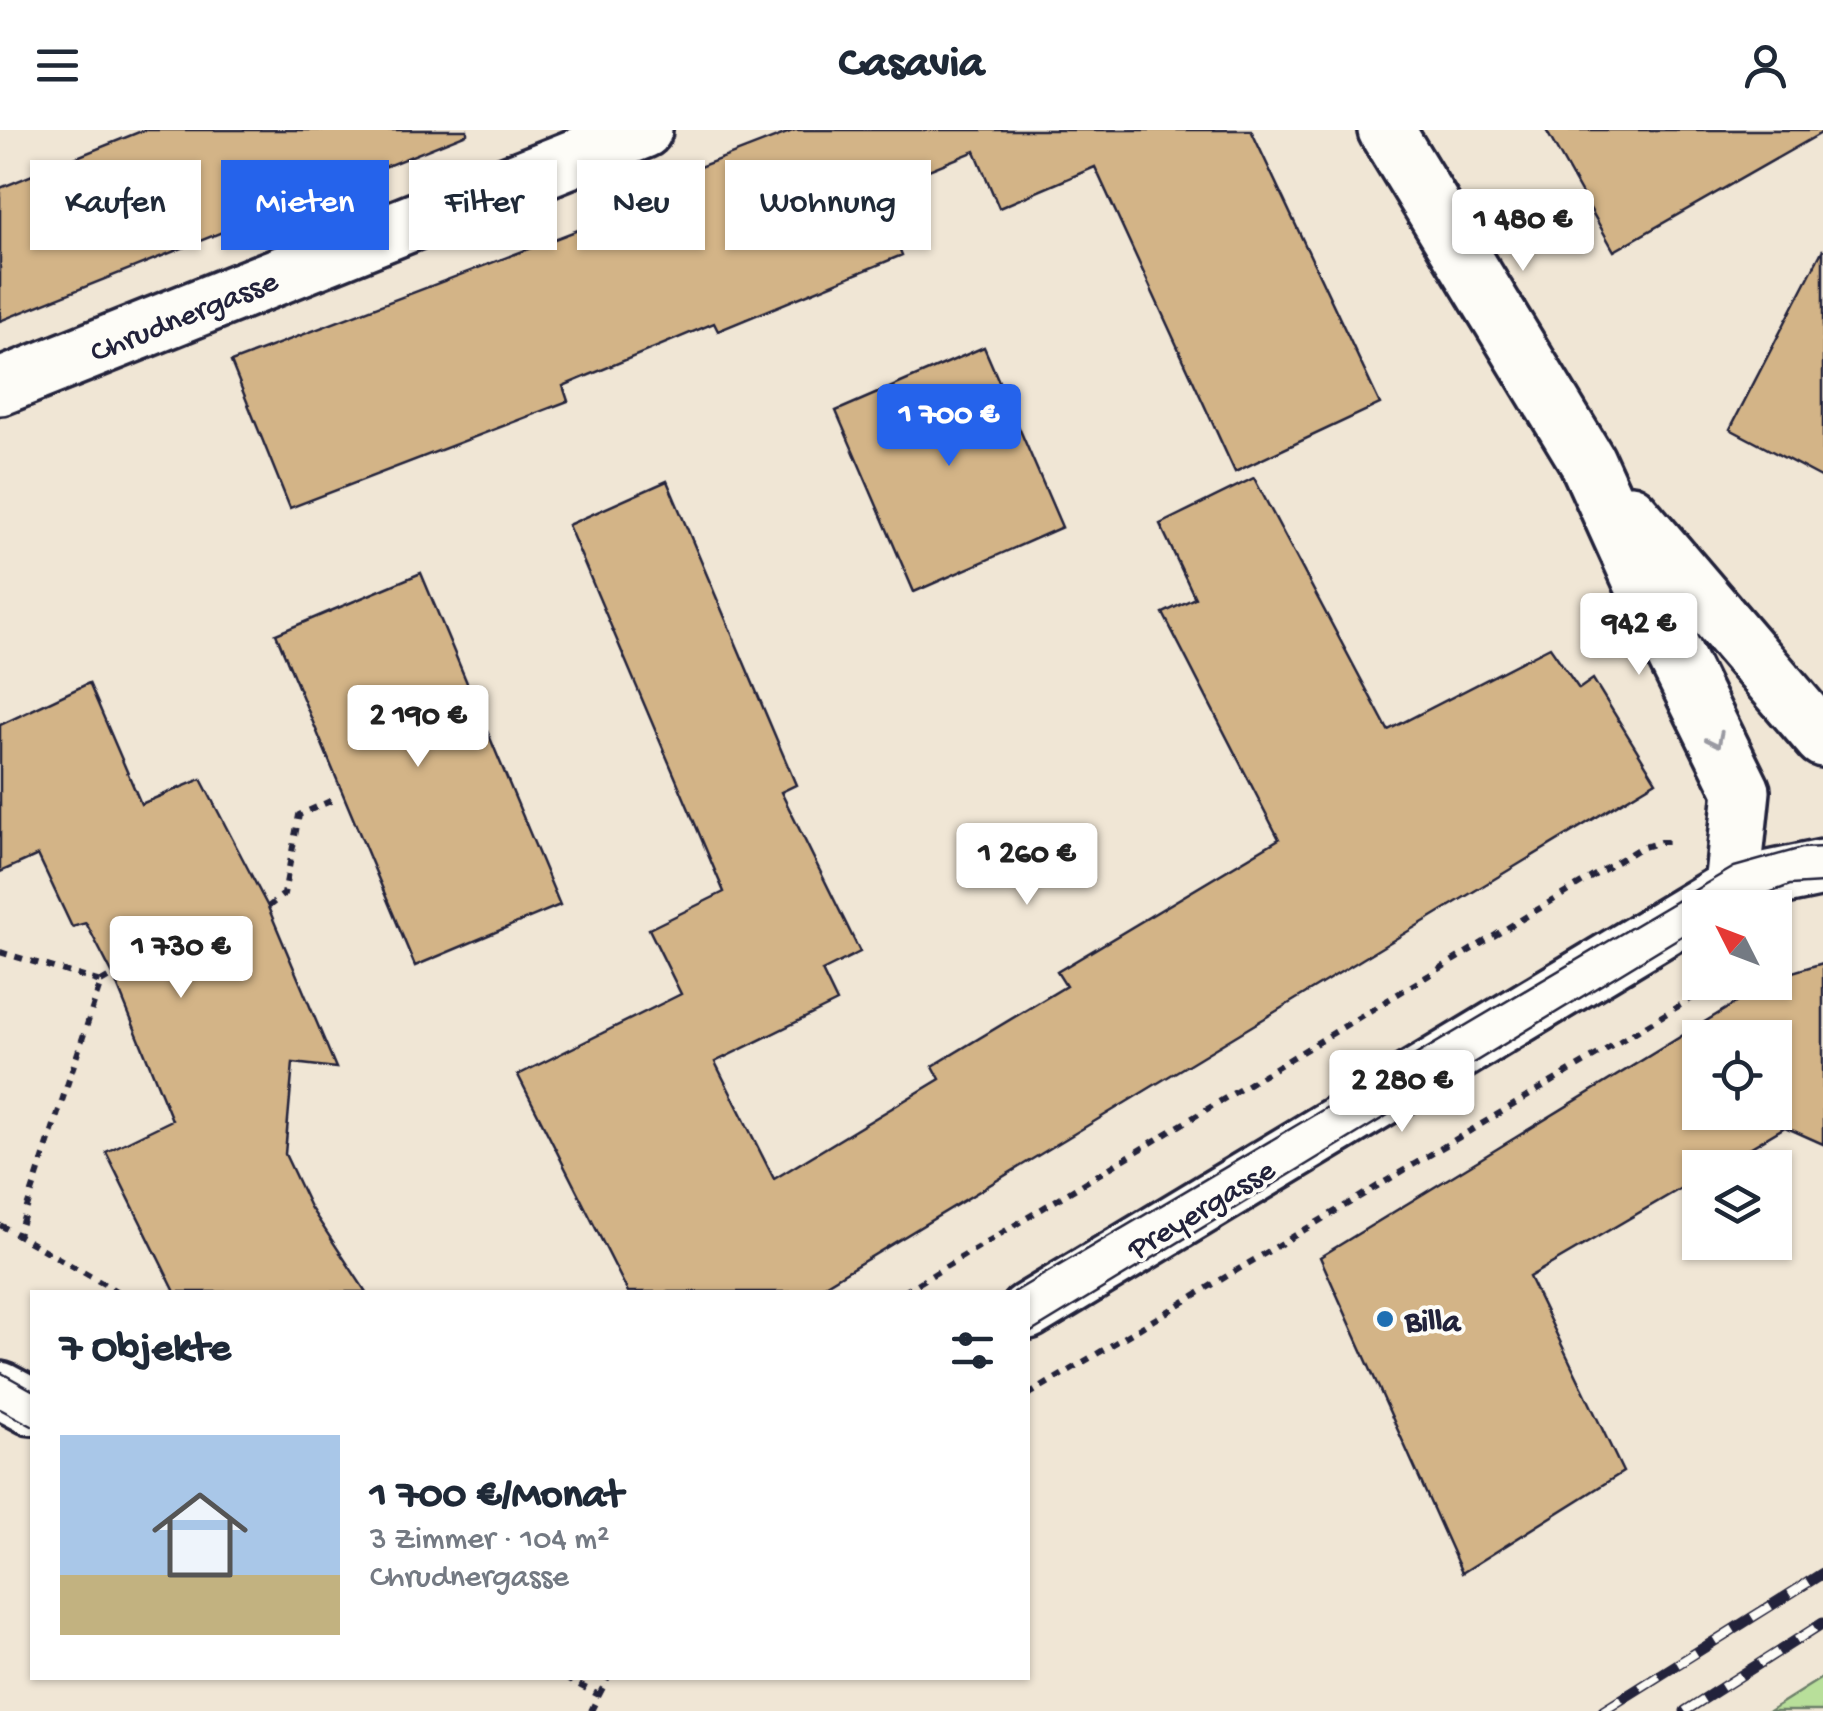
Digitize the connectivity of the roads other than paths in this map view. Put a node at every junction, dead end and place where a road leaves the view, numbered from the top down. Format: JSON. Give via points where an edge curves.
{"nodes":[{"id":1,"x":644,"y":130,"type":"edge"},
{"id":2,"x":1386,"y":130,"type":"edge"},
{"id":3,"x":0,"y":387,"type":"edge"},
{"id":4,"x":1587,"y":461,"type":"junction"},
{"id":5,"x":1823,"y":739,"type":"edge"},
{"id":6,"x":1823,"y":868,"type":"edge"},
{"id":7,"x":1732,"y":887,"type":"junction"},
{"id":8,"x":1030,"y":1309,"type":"edge"},
{"id":9,"x":0,"y":1390,"type":"edge"},
{"id":10,"x":30,"y":1406,"type":"edge"}],
"edges":[{"from":1,"to":3,"type":"street","name":"Chrudnergasse"},
{"from":2,"to":4,"type":"street"},
{"from":4,"to":5,"type":"street"},
{"from":4,"to":7,"type":"street","one_way":true,"via":[[1742,791]]},
{"from":6,"to":7,"type":"street","name":"Preyergasse"},
{"from":7,"to":8,"type":"street","name":"Preyergasse"},
{"from":9,"to":10,"type":"street"}]}
